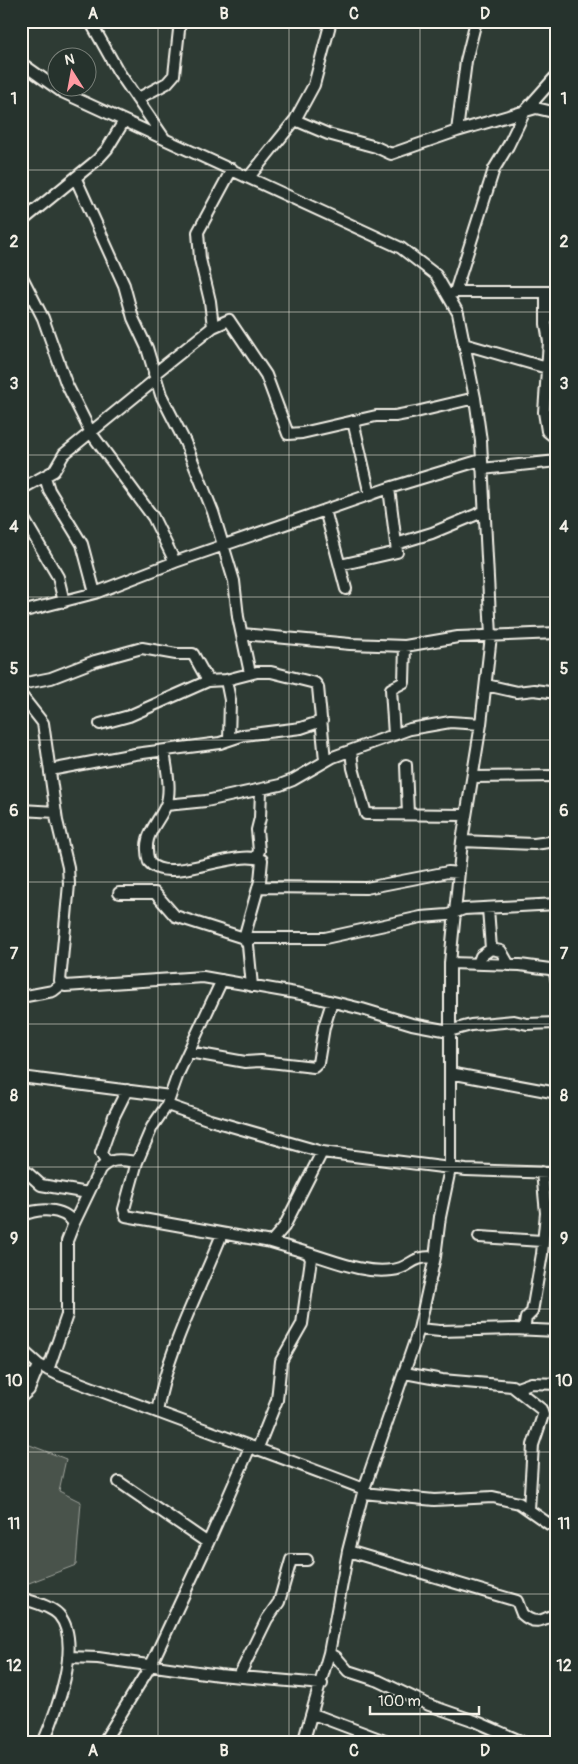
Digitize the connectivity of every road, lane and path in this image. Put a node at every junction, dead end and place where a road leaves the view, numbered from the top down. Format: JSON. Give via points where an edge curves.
{"nodes":[{"id":1,"x":90,"y":21,"type":"edge"},
{"id":2,"x":180,"y":21,"type":"edge"},
{"id":3,"x":331,"y":21,"type":"edge"},
{"id":4,"x":476,"y":21,"type":"edge"},
{"id":5,"x":21,"y":63,"type":"edge"},
{"id":6,"x":557,"y":75,"type":"edge"},
{"id":7,"x":137,"y":99,"type":"junction"},
{"id":8,"x":525,"y":111,"type":"junction"},
{"id":9,"x":557,"y":112,"type":"edge"},
{"id":10,"x":124,"y":120,"type":"junction"},
{"id":11,"x":295,"y":120,"type":"junction"},
{"id":12,"x":457,"y":131,"type":"junction"},
{"id":13,"x":164,"y":138,"type":"junction"},
{"id":14,"x":232,"y":169,"type":"junction"},
{"id":15,"x":249,"y":177,"type":"junction"},
{"id":16,"x":76,"y":179,"type":"junction"},
{"id":17,"x":25,"y":215,"type":"edge"},
{"id":18,"x":21,"y":222,"type":"edge"},
{"id":19,"x":21,"y":275,"type":"edge"},
{"id":20,"x":551,"y":292,"type":"edge"},
{"id":21,"x":452,"y":293,"type":"junction"},
{"id":22,"x":213,"y":327,"type":"junction"},
{"id":23,"x":464,"y":344,"type":"junction"},
{"id":24,"x":552,"y":368,"type":"edge"},
{"id":25,"x":155,"y":377,"type":"junction"},
{"id":26,"x":475,"y":398,"type":"junction"},
{"id":27,"x":352,"y":421,"type":"junction"},
{"id":28,"x":90,"y":433,"type":"junction"},
{"id":29,"x":557,"y":439,"type":"edge"},
{"id":30,"x":557,"y":460,"type":"edge"},
{"id":31,"x":482,"y":465,"type":"junction"},
{"id":32,"x":45,"y":477,"type":"junction"},
{"id":33,"x":389,"y":488,"type":"junction"},
{"id":34,"x":21,"y":489,"type":"edge"},
{"id":35,"x":370,"y":495,"type":"junction"},
{"id":36,"x":325,"y":510,"type":"junction"},
{"id":37,"x":484,"y":511,"type":"junction"},
{"id":38,"x":21,"y":514,"type":"edge"},
{"id":39,"x":396,"y":544,"type":"junction"},
{"id":40,"x":224,"y":545,"type":"junction"},
{"id":41,"x":175,"y":562,"type":"junction"},
{"id":42,"x":340,"y":565,"type":"junction"},
{"id":43,"x":346,"y":589,"type":"dead end"},
{"id":44,"x":94,"y":593,"type":"junction"},
{"id":45,"x":64,"y":602,"type":"junction"},
{"id":46,"x":21,"y":612,"type":"edge"},
{"id":47,"x":557,"y":633,"type":"edge"},
{"id":48,"x":242,"y":634,"type":"junction"},
{"id":49,"x":491,"y":636,"type":"junction"},
{"id":50,"x":405,"y":646,"type":"junction"},
{"id":51,"x":250,"y":673,"type":"junction"},
{"id":52,"x":226,"y":680,"type":"junction"},
{"id":53,"x":208,"y":681,"type":"junction"},
{"id":54,"x":21,"y":684,"type":"edge"},
{"id":55,"x":486,"y":685,"type":"junction"},
{"id":56,"x":557,"y":692,"type":"edge"},
{"id":57,"x":21,"y":695,"type":"edge"},
{"id":58,"x":322,"y":721,"type":"junction"},
{"id":59,"x":100,"y":724,"type":"dead end"},
{"id":60,"x":482,"y":724,"type":"junction"},
{"id":61,"x":394,"y":735,"type":"junction"},
{"id":62,"x":229,"y":740,"type":"junction"},
{"id":63,"x":164,"y":751,"type":"junction"},
{"id":64,"x":351,"y":751,"type":"junction"},
{"id":65,"x":325,"y":760,"type":"junction"},
{"id":66,"x":406,"y":765,"type":"dead end"},
{"id":67,"x":50,"y":770,"type":"junction"},
{"id":68,"x":557,"y":776,"type":"edge"},
{"id":69,"x":473,"y":777,"type":"junction"},
{"id":70,"x":261,"y":791,"type":"junction"},
{"id":71,"x":166,"y":805,"type":"junction"},
{"id":72,"x":21,"y":810,"type":"edge"},
{"id":73,"x":56,"y":812,"type":"junction"},
{"id":74,"x":408,"y":814,"type":"junction"},
{"id":75,"x":466,"y":815,"type":"junction"},
{"id":76,"x":462,"y":841,"type":"junction"},
{"id":77,"x":557,"y":841,"type":"edge"},
{"id":78,"x":256,"y":858,"type":"junction"},
{"id":79,"x":459,"y":873,"type":"junction"},
{"id":80,"x":258,"y":887,"type":"junction"},
{"id":81,"x":119,"y":893,"type":"dead end"},
{"id":82,"x":557,"y":904,"type":"edge"},
{"id":83,"x":488,"y":908,"type":"junction"},
{"id":84,"x":455,"y":912,"type":"junction"},
{"id":85,"x":244,"y":938,"type":"junction"},
{"id":86,"x":491,"y":950,"type":"junction"},
{"id":87,"x":450,"y":963,"type":"junction"},
{"id":88,"x":478,"y":964,"type":"junction"},
{"id":89,"x":509,"y":965,"type":"junction"},
{"id":90,"x":556,"y":970,"type":"edge"},
{"id":91,"x":222,"y":980,"type":"junction"},
{"id":92,"x":557,"y":982,"type":"edge"},
{"id":93,"x":62,"y":984,"type":"junction"},
{"id":94,"x":252,"y":986,"type":"junction"},
{"id":95,"x":21,"y":997,"type":"edge"},
{"id":96,"x":332,"y":1002,"type":"junction"},
{"id":97,"x":557,"y":1022,"type":"edge"},
{"id":98,"x":450,"y":1031,"type":"junction"},
{"id":99,"x":189,"y":1052,"type":"junction"},
{"id":100,"x":450,"y":1073,"type":"junction"},
{"id":101,"x":21,"y":1077,"type":"edge"},
{"id":102,"x":127,"y":1090,"type":"junction"},
{"id":103,"x":557,"y":1093,"type":"edge"},
{"id":104,"x":169,"y":1101,"type":"junction"},
{"id":105,"x":322,"y":1152,"type":"junction"},
{"id":106,"x":106,"y":1162,"type":"junction"},
{"id":107,"x":137,"y":1162,"type":"junction"},
{"id":108,"x":21,"y":1167,"type":"edge"},
{"id":109,"x":450,"y":1169,"type":"junction"},
{"id":110,"x":542,"y":1172,"type":"junction"},
{"id":111,"x":557,"y":1173,"type":"edge"},
{"id":112,"x":88,"y":1193,"type":"junction"},
{"id":113,"x":21,"y":1216,"type":"edge"},
{"id":114,"x":74,"y":1223,"type":"junction"},
{"id":115,"x":222,"y":1234,"type":"junction"},
{"id":116,"x":480,"y":1237,"type":"dead end"},
{"id":117,"x":542,"y":1241,"type":"junction"},
{"id":118,"x":271,"y":1242,"type":"junction"},
{"id":119,"x":308,"y":1253,"type":"junction"},
{"id":120,"x":435,"y":1257,"type":"junction"},
{"id":121,"x":419,"y":1329,"type":"junction"},
{"id":122,"x":524,"y":1330,"type":"junction"},
{"id":123,"x":557,"y":1331,"type":"edge"},
{"id":124,"x":21,"y":1348,"type":"edge"},
{"id":125,"x":41,"y":1370,"type":"junction"},
{"id":126,"x":405,"y":1373,"type":"junction"},
{"id":127,"x":21,"y":1376,"type":"edge"},
{"id":128,"x":557,"y":1384,"type":"edge"},
{"id":129,"x":517,"y":1388,"type":"junction"},
{"id":130,"x":21,"y":1397,"type":"edge"},
{"id":131,"x":157,"y":1412,"type":"junction"},
{"id":132,"x":253,"y":1448,"type":"junction"},
{"id":133,"x":119,"y":1482,"type":"dead end"},
{"id":134,"x":363,"y":1491,"type":"junction"},
{"id":135,"x":529,"y":1509,"type":"junction"},
{"id":136,"x":557,"y":1526,"type":"edge"},
{"id":137,"x":208,"y":1543,"type":"junction"},
{"id":138,"x":348,"y":1551,"type":"junction"},
{"id":139,"x":307,"y":1560,"type":"dead end"},
{"id":140,"x":21,"y":1598,"type":"edge"},
{"id":141,"x":557,"y":1613,"type":"edge"},
{"id":142,"x":329,"y":1653,"type":"junction"},
{"id":143,"x":68,"y":1657,"type":"junction"},
{"id":144,"x":150,"y":1665,"type":"junction"},
{"id":145,"x":239,"y":1676,"type":"junction"},
{"id":146,"x":322,"y":1684,"type":"junction"},
{"id":147,"x":313,"y":1714,"type":"junction"},
{"id":148,"x":43,"y":1743,"type":"edge"},
{"id":149,"x":103,"y":1743,"type":"edge"},
{"id":150,"x":303,"y":1743,"type":"edge"},
{"id":151,"x":390,"y":1743,"type":"edge"},
{"id":152,"x":525,"y":1743,"type":"edge"}],
"edges":[{"from":1,"to":7,"type":"street"},
{"from":2,"to":7,"type":"street","via":[[174,75]]},
{"from":3,"to":11,"type":"street","via":[[314,85]]},
{"from":4,"to":12,"type":"street","via":[[466,61]]},
{"from":5,"to":10,"type":"street","via":[[62,92]]},
{"from":6,"to":8,"type":"street"},
{"from":7,"to":13,"type":"street"},
{"from":8,"to":9,"type":"street","via":[[536,108]]},
{"from":8,"to":12,"type":"street"},
{"from":8,"to":21,"type":"street","via":[[494,169]]},
{"from":10,"to":13,"type":"street"},
{"from":10,"to":16,"type":"street","via":[[107,149]]},
{"from":11,"to":12,"type":"street","via":[[391,154]]},
{"from":11,"to":15,"type":"street"},
{"from":13,"to":14,"type":"street"},
{"from":14,"to":15,"type":"street"},
{"from":14,"to":22,"type":"street","via":[[198,232]]},
{"from":15,"to":21,"type":"street","via":[[401,248],[436,275]]},
{"from":16,"to":17,"type":"street"},
{"from":16,"to":25,"type":"street","via":[[124,285]]},
{"from":17,"to":18,"type":"street"},
{"from":19,"to":28,"type":"street","via":[[44,318],[66,382]]},
{"from":20,"to":21,"type":"street"},
{"from":20,"to":24,"type":"street","via":[[546,324]]},
{"from":21,"to":23,"type":"street"},
{"from":22,"to":25,"type":"street"},
{"from":22,"to":27,"type":"street","via":[[224,321],[233,323],[266,375],[288,434]]},
{"from":23,"to":24,"type":"street"},
{"from":23,"to":26,"type":"street"},
{"from":24,"to":29,"type":"street","via":[[544,412],[547,431]]},
{"from":25,"to":28,"type":"street"},
{"from":25,"to":40,"type":"street","via":[[185,442]]},
{"from":26,"to":27,"type":"street","via":[[394,416]]},
{"from":26,"to":31,"type":"street"},
{"from":27,"to":35,"type":"street"},
{"from":28,"to":32,"type":"street","via":[[64,454],[54,471]]},
{"from":28,"to":41,"type":"street","via":[[153,517]]},
{"from":30,"to":31,"type":"street"},
{"from":31,"to":33,"type":"street"},
{"from":31,"to":37,"type":"street"},
{"from":32,"to":34,"type":"street"},
{"from":32,"to":44,"type":"street","via":[[49,490],[82,544]]},
{"from":33,"to":35,"type":"street"},
{"from":33,"to":39,"type":"street"},
{"from":35,"to":36,"type":"street"},
{"from":36,"to":40,"type":"street"},
{"from":36,"to":42,"type":"street"},
{"from":37,"to":39,"type":"street"},
{"from":37,"to":49,"type":"street"},
{"from":38,"to":45,"type":"street","via":[[58,577]]},
{"from":39,"to":42,"type":"street","via":[[397,552]]},
{"from":40,"to":41,"type":"street"},
{"from":40,"to":48,"type":"street","via":[[234,581]]},
{"from":41,"to":44,"type":"street"},
{"from":42,"to":43,"type":"street"},
{"from":44,"to":45,"type":"street"},
{"from":45,"to":46,"type":"street"},
{"from":47,"to":49,"type":"street"},
{"from":48,"to":50,"type":"street"},
{"from":48,"to":51,"type":"street"},
{"from":49,"to":50,"type":"street"},
{"from":49,"to":55,"type":"street"},
{"from":50,"to":61,"type":"street","via":[[404,682],[391,689]]},
{"from":51,"to":52,"type":"street"},
{"from":51,"to":58,"type":"street","via":[[284,674],[317,684]]},
{"from":52,"to":53,"type":"street"},
{"from":52,"to":62,"type":"street","via":[[230,700]]},
{"from":53,"to":54,"type":"street","via":[[193,654],[142,648],[51,678]]},
{"from":53,"to":59,"type":"street","via":[[129,716]]},
{"from":55,"to":56,"type":"street","via":[[517,692]]},
{"from":55,"to":60,"type":"street"},
{"from":57,"to":67,"type":"street","via":[[43,723]]},
{"from":58,"to":62,"type":"street","via":[[301,728]]},
{"from":58,"to":65,"type":"street"},
{"from":60,"to":61,"type":"street","via":[[430,724]]},
{"from":60,"to":69,"type":"street"},
{"from":61,"to":64,"type":"street"},
{"from":62,"to":63,"type":"street"},
{"from":63,"to":67,"type":"street"},
{"from":63,"to":71,"type":"street","via":[[168,782]]},
{"from":64,"to":65,"type":"street"},
{"from":64,"to":74,"type":"street","via":[[366,814]]},
{"from":65,"to":70,"type":"street","via":[[293,780]]},
{"from":66,"to":74,"type":"street"},
{"from":67,"to":73,"type":"street"},
{"from":68,"to":69,"type":"street"},
{"from":69,"to":75,"type":"street"},
{"from":70,"to":71,"type":"street"},
{"from":70,"to":78,"type":"street"},
{"from":71,"to":78,"type":"street","via":[[148,836],[148,858],[154,867],[173,870]]},
{"from":72,"to":73,"type":"street"},
{"from":73,"to":93,"type":"street","via":[[69,884]]},
{"from":74,"to":75,"type":"street"},
{"from":75,"to":76,"type":"street"},
{"from":76,"to":77,"type":"street","via":[[534,844]]},
{"from":76,"to":79,"type":"street"},
{"from":78,"to":80,"type":"street","via":[[263,863]]},
{"from":79,"to":80,"type":"street","via":[[448,872],[366,888]]},
{"from":79,"to":84,"type":"street"},
{"from":80,"to":85,"type":"street"},
{"from":81,"to":85,"type":"street","via":[[155,893],[175,916]]},
{"from":82,"to":83,"type":"street"},
{"from":83,"to":84,"type":"street"},
{"from":83,"to":86,"type":"street"},
{"from":84,"to":85,"type":"street","via":[[338,936]]},
{"from":84,"to":87,"type":"street"},
{"from":85,"to":94,"type":"street","via":[[248,945]]},
{"from":86,"to":88,"type":"street","via":[[482,956]]},
{"from":86,"to":89,"type":"street","via":[[501,951]]},
{"from":87,"to":88,"type":"street"},
{"from":87,"to":98,"type":"street"},
{"from":88,"to":89,"type":"street"},
{"from":89,"to":90,"type":"street"},
{"from":90,"to":92,"type":"street"},
{"from":91,"to":93,"type":"street","via":[[189,977]]},
{"from":91,"to":94,"type":"street"},
{"from":91,"to":99,"type":"street"},
{"from":93,"to":95,"type":"street","via":[[53,991]]},
{"from":94,"to":96,"type":"street"},
{"from":96,"to":98,"type":"street"},
{"from":96,"to":99,"type":"street","via":[[318,1063],[314,1067],[245,1062]]},
{"from":97,"to":98,"type":"street","via":[[527,1024],[514,1021],[472,1025]]},
{"from":98,"to":100,"type":"street"},
{"from":99,"to":104,"type":"street"},
{"from":100,"to":103,"type":"street"},
{"from":100,"to":109,"type":"street"},
{"from":101,"to":102,"type":"street"},
{"from":102,"to":104,"type":"street"},
{"from":102,"to":106,"type":"street","via":[[101,1153]]},
{"from":104,"to":105,"type":"street","via":[[210,1120]]},
{"from":104,"to":107,"type":"street","via":[[152,1127]]},
{"from":105,"to":109,"type":"street"},
{"from":105,"to":118,"type":"street","via":[[284,1227]]},
{"from":106,"to":107,"type":"street"},
{"from":106,"to":112,"type":"street"},
{"from":107,"to":115,"type":"street","via":[[124,1209],[126,1216]]},
{"from":108,"to":112,"type":"street","via":[[41,1185]]},
{"from":109,"to":110,"type":"street"},
{"from":109,"to":120,"type":"street"},
{"from":110,"to":111,"type":"street"},
{"from":110,"to":117,"type":"street","via":[[546,1213]]},
{"from":112,"to":114,"type":"street"},
{"from":113,"to":114,"type":"street","via":[[48,1210],[64,1215]]},
{"from":114,"to":125,"type":"street","via":[[67,1241],[67,1315]]},
{"from":115,"to":118,"type":"street"},
{"from":115,"to":131,"type":"street","via":[[176,1341],[164,1375]]},
{"from":116,"to":117,"type":"street"},
{"from":117,"to":122,"type":"street","via":[[532,1312],[526,1318]]},
{"from":118,"to":119,"type":"street"},
{"from":119,"to":120,"type":"street","via":[[383,1271],[404,1267],[418,1257]]},
{"from":119,"to":132,"type":"street","via":[[311,1260],[302,1324],[281,1361],[277,1400]]},
{"from":120,"to":121,"type":"street"},
{"from":121,"to":122,"type":"street"},
{"from":121,"to":126,"type":"street"},
{"from":122,"to":123,"type":"street"},
{"from":124,"to":125,"type":"street"},
{"from":125,"to":127,"type":"street"},
{"from":125,"to":130,"type":"street"},
{"from":125,"to":131,"type":"street"},
{"from":126,"to":129,"type":"street"},
{"from":126,"to":134,"type":"street"},
{"from":128,"to":129,"type":"street","via":[[531,1383]]},
{"from":129,"to":135,"type":"street","via":[[544,1415],[533,1445]]},
{"from":131,"to":132,"type":"street"},
{"from":132,"to":134,"type":"street","via":[[308,1466]]},
{"from":132,"to":137,"type":"street"},
{"from":133,"to":137,"type":"street"},
{"from":134,"to":135,"type":"street","via":[[434,1500],[493,1496],[518,1502]]},
{"from":134,"to":138,"type":"street"},
{"from":135,"to":136,"type":"street"},
{"from":137,"to":144,"type":"street"},
{"from":138,"to":141,"type":"street","via":[[517,1601],[522,1614],[536,1622],[543,1622]]},
{"from":138,"to":142,"type":"street"},
{"from":139,"to":145,"type":"street","via":[[291,1560],[279,1602],[266,1620]]},
{"from":140,"to":143,"type":"street","via":[[59,1615],[69,1633]]},
{"from":142,"to":146,"type":"street"},
{"from":142,"to":152,"type":"street","via":[[348,1671]]},
{"from":143,"to":144,"type":"street"},
{"from":143,"to":148,"type":"street","via":[[55,1716]]},
{"from":144,"to":145,"type":"street"},
{"from":144,"to":149,"type":"street"},
{"from":145,"to":146,"type":"street"},
{"from":146,"to":147,"type":"street"},
{"from":147,"to":150,"type":"street"},
{"from":147,"to":151,"type":"street"}]}
